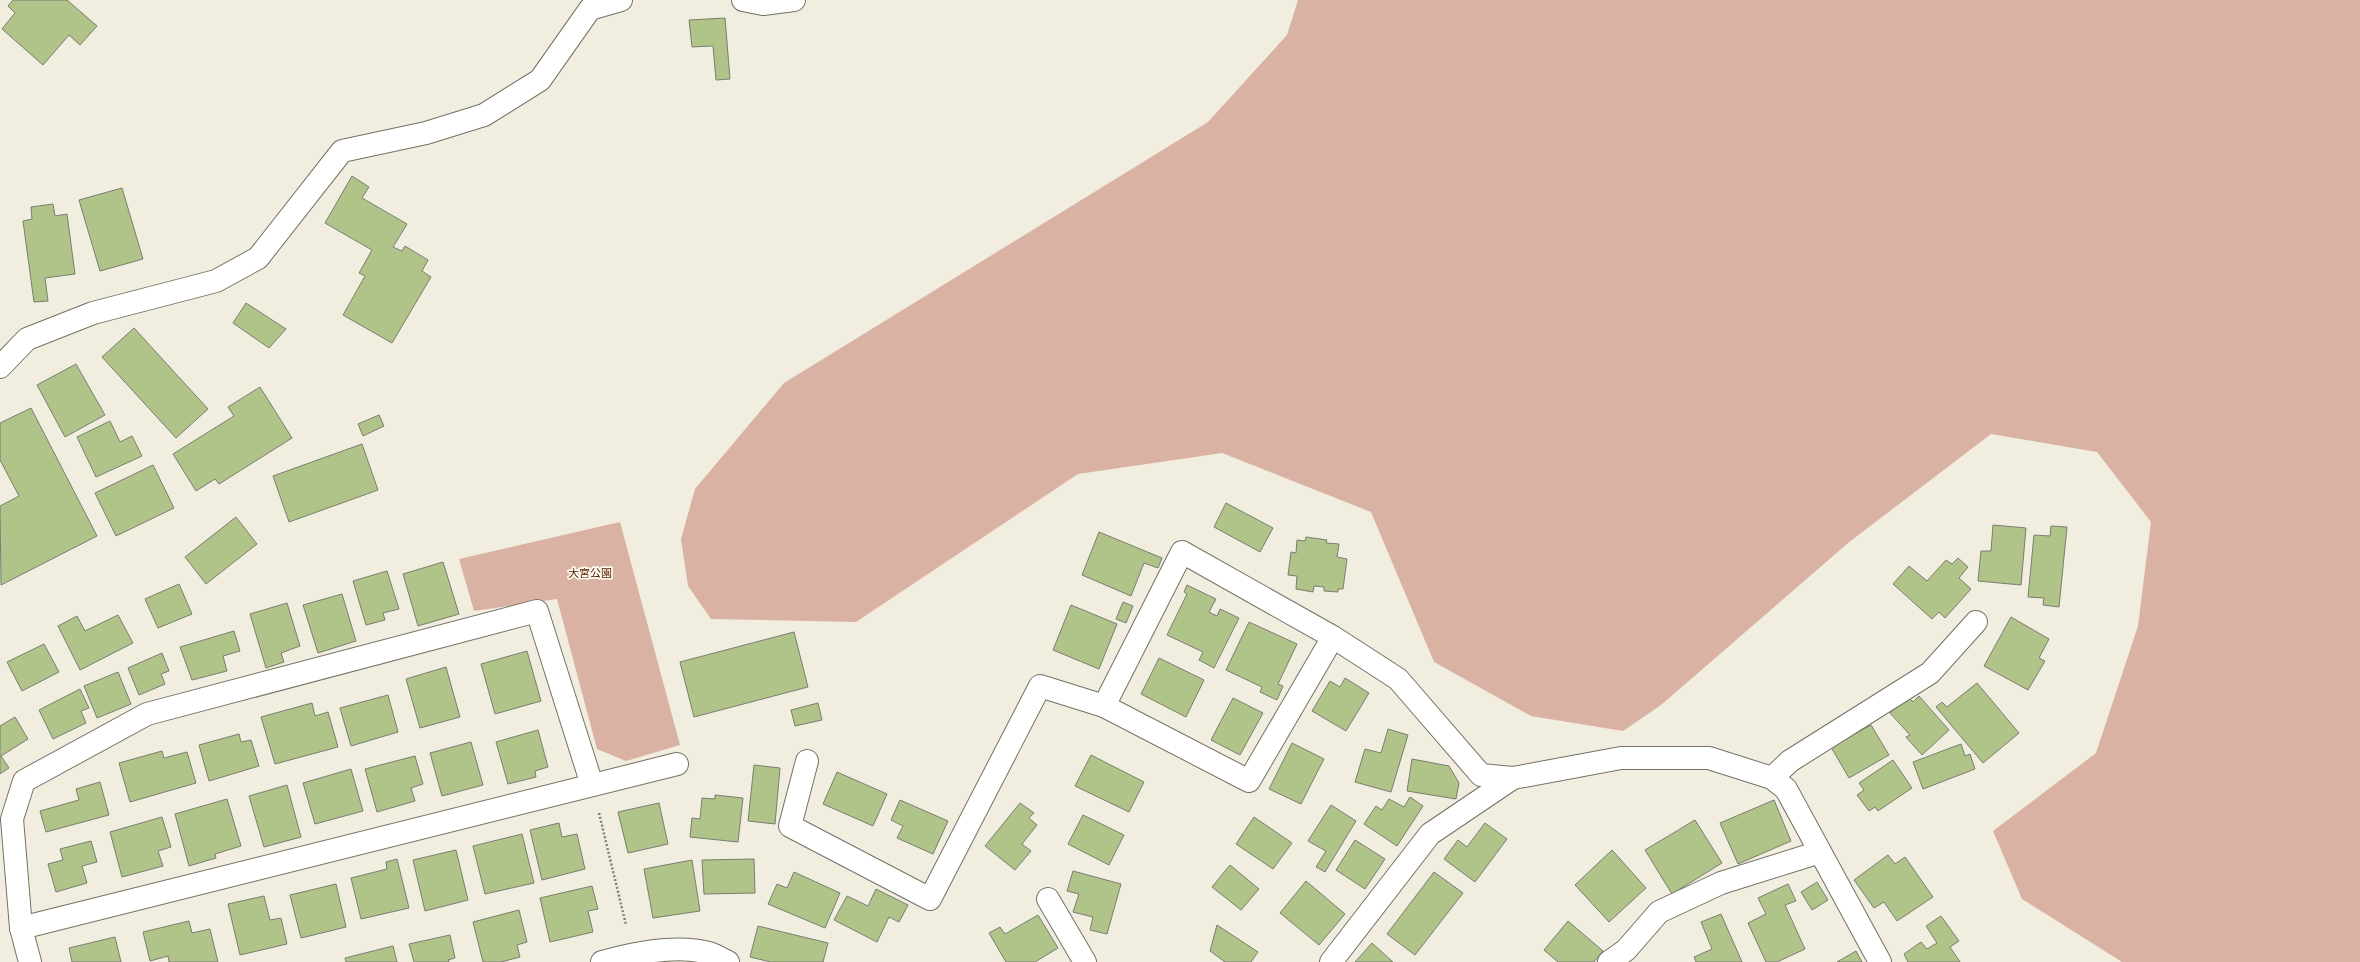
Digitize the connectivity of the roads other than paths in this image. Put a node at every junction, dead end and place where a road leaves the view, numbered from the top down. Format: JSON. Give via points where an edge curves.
{"nodes":[{"id":1,"x":622,"y":0,"type":"edge"},
{"id":2,"x":743,"y":0,"type":"edge"},
{"id":3,"x":794,"y":0,"type":"edge"},
{"id":4,"x":0,"y":367,"type":"edge"},
{"id":5,"x":1976,"y":622,"type":"dead end"},
{"id":6,"x":1333,"y":638,"type":"junction"},
{"id":7,"x":1104,"y":706,"type":"junction"},
{"id":8,"x":807,"y":761,"type":"dead end"},
{"id":9,"x":677,"y":764,"type":"dead end"},
{"id":10,"x":1513,"y":778,"type":"junction"},
{"id":11,"x":1772,"y":778,"type":"junction"},
{"id":12,"x":592,"y":785,"type":"junction"},
{"id":13,"x":1820,"y":852,"type":"junction"},
{"id":14,"x":1048,"y":899,"type":"dead end"},
{"id":15,"x":21,"y":928,"type":"junction"},
{"id":16,"x":30,"y":962,"type":"edge"},
{"id":17,"x":602,"y":962,"type":"edge"},
{"id":18,"x":728,"y":962,"type":"edge"},
{"id":19,"x":1085,"y":962,"type":"edge"},
{"id":20,"x":1331,"y":962,"type":"edge"},
{"id":21,"x":1609,"y":962,"type":"edge"},
{"id":22,"x":1880,"y":962,"type":"edge"}],
"edges":[{"from":1,"to":4,"type":"street","via":[[590,10],[540,80],[484,115],[426,133],[342,151],[258,258],[216,281],[92,313],[27,339]]},
{"from":2,"to":3,"type":"street","via":[[763,4]]},
{"from":5,"to":11,"type":"street","via":[[1930,673],[1790,761]]},
{"from":6,"to":7,"type":"street","via":[[1249,781]]},
{"from":6,"to":7,"type":"street","via":[[1182,552]]},
{"from":6,"to":10,"type":"street","via":[[1398,679],[1481,774]]},
{"from":7,"to":8,"type":"street","via":[[1040,686],[930,899],[790,826]]},
{"from":9,"to":12,"type":"street"},
{"from":10,"to":11,"type":"street","via":[[1621,758],[1710,758]]},
{"from":10,"to":20,"type":"street","via":[[1430,834]]},
{"from":11,"to":13,"type":"street","via":[[1786,789]]},
{"from":12,"to":15,"type":"street"},
{"from":12,"to":15,"type":"street","via":[[537,611],[147,714],[24,781],[12,819]]},
{"from":13,"to":21,"type":"street","via":[[1721,883],[1659,912],[1626,950]]},
{"from":13,"to":22,"type":"street"},
{"from":14,"to":19,"type":"street"},
{"from":15,"to":16,"type":"street"},
{"from":17,"to":18,"type":"street","via":[[634,954],[692,949],[710,953]]}]}
